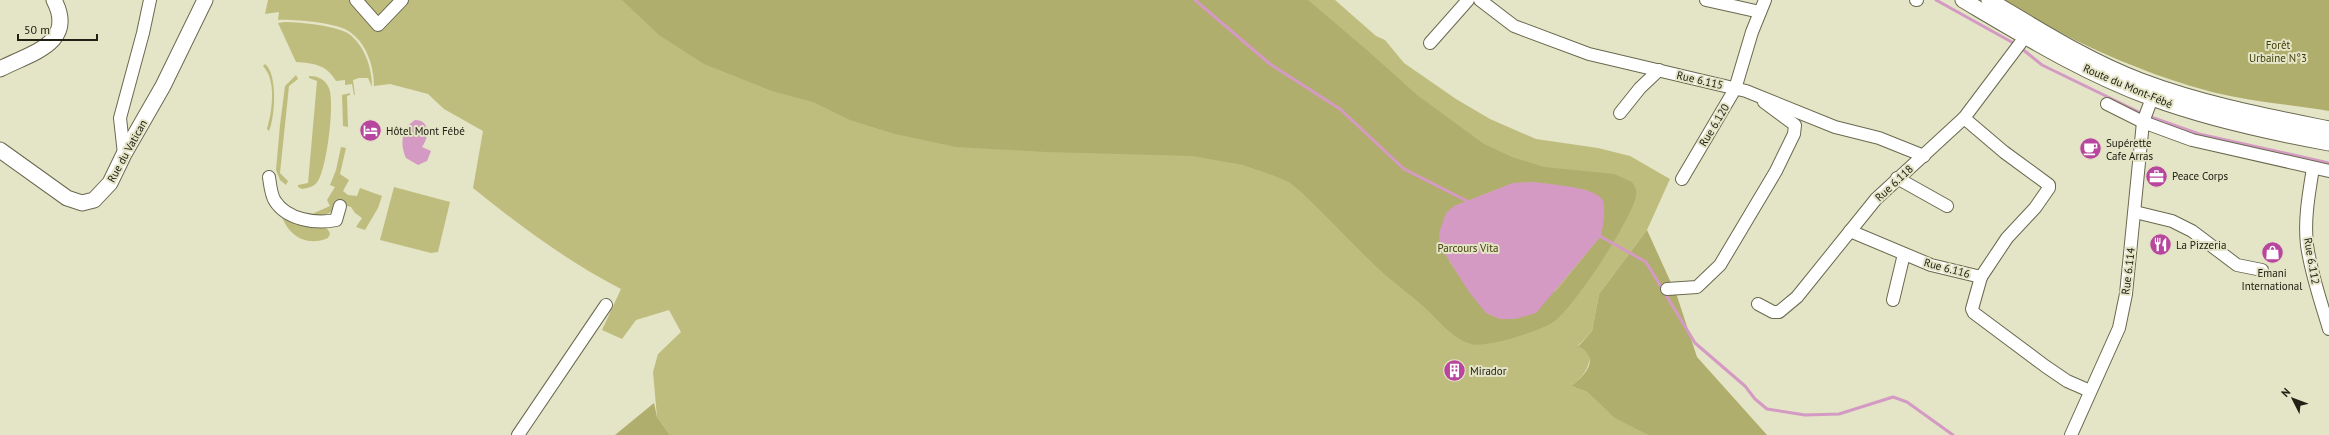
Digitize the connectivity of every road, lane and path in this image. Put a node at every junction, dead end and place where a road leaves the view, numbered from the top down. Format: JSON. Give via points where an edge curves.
{"nodes":[{"id":1,"x":54,"y":0,"type":"edge"},
{"id":2,"x":150,"y":0,"type":"edge"},
{"id":3,"x":204,"y":0,"type":"edge"},
{"id":4,"x":356,"y":0,"type":"edge"},
{"id":5,"x":402,"y":0,"type":"edge"},
{"id":6,"x":1468,"y":0,"type":"edge"},
{"id":7,"x":1480,"y":0,"type":"edge"},
{"id":8,"x":1706,"y":0,"type":"edge"},
{"id":9,"x":1765,"y":0,"type":"edge"},
{"id":10,"x":1963,"y":0,"type":"edge"},
{"id":11,"x":1989,"y":0,"type":"edge"},
{"id":12,"x":1760,"y":12,"type":"junction"},
{"id":13,"x":2025,"y":37,"type":"junction"},
{"id":14,"x":1430,"y":43,"type":"dead end"},
{"id":15,"x":0,"y":69,"type":"edge"},
{"id":16,"x":1659,"y":70,"type":"junction"},
{"id":17,"x":1735,"y":89,"type":"junction"},
{"id":18,"x":2152,"y":98,"type":"junction"},
{"id":19,"x":1760,"y":99,"type":"junction"},
{"id":20,"x":2107,"y":104,"type":"dead end"},
{"id":21,"x":1620,"y":113,"type":"dead end"},
{"id":22,"x":1964,"y":118,"type":"junction"},
{"id":23,"x":2143,"y":122,"type":"junction"},
{"id":24,"x":2329,"y":129,"type":"edge"},
{"id":25,"x":2329,"y":143,"type":"edge"},
{"id":26,"x":0,"y":150,"type":"edge"},
{"id":27,"x":124,"y":154,"type":"junction"},
{"id":28,"x":1924,"y":156,"type":"junction"},
{"id":29,"x":2313,"y":168,"type":"junction"},
{"id":30,"x":2329,"y":171,"type":"edge"},
{"id":31,"x":269,"y":177,"type":"dead end"},
{"id":32,"x":1897,"y":178,"type":"junction"},
{"id":33,"x":1682,"y":179,"type":"dead end"},
{"id":34,"x":340,"y":206,"type":"dead end"},
{"id":35,"x":1947,"y":206,"type":"dead end"},
{"id":36,"x":2134,"y":212,"type":"junction"},
{"id":37,"x":1850,"y":231,"type":"junction"},
{"id":38,"x":1904,"y":254,"type":"junction"},
{"id":39,"x":2262,"y":270,"type":"dead end"},
{"id":40,"x":1981,"y":277,"type":"junction"},
{"id":41,"x":1667,"y":289,"type":"dead end"},
{"id":42,"x":1893,"y":300,"type":"dead end"},
{"id":43,"x":1758,"y":304,"type":"dead end"},
{"id":44,"x":606,"y":305,"type":"dead end"},
{"id":45,"x":2329,"y":329,"type":"edge"},
{"id":46,"x":2090,"y":391,"type":"junction"},
{"id":47,"x":518,"y":435,"type":"edge"},
{"id":48,"x":2071,"y":435,"type":"edge"}],
"edges":[{"from":1,"to":15,"type":"street","via":[[60,15],[59,34],[45,47]]},
{"from":2,"to":27,"type":"street","via":[[120,118]]},
{"from":3,"to":27,"type":"street","name":"Rue du Vatican","via":[[160,92]]},
{"from":4,"to":5,"type":"street","via":[[378,25]]},
{"from":6,"to":14,"type":"street"},
{"from":7,"to":16,"type":"street","name":"Rue 6.115","via":[[1514,26],[1589,54]]},
{"from":8,"to":12,"type":"street"},
{"from":9,"to":12,"type":"street","name":"Rue 6.120"},
{"from":10,"to":13,"type":"street","name":"Route du Mont-Fébé"},
{"from":11,"to":24,"type":"street","name":"Route du Mont-Fébé","via":[[2097,61],[2141,81],[2220,107]]},
{"from":12,"to":17,"type":"street","name":"Rue 6.120"},
{"from":13,"to":18,"type":"street","name":"Route du Mont-Fébé","via":[[2092,72]]},
{"from":13,"to":22,"type":"street","name":"Rue 6.118"},
{"from":16,"to":17,"type":"street","name":"Rue 6.115"},
{"from":16,"to":21,"type":"street"},
{"from":17,"to":19,"type":"street","name":"Rue 6.115"},
{"from":17,"to":33,"type":"street","name":"Rue 6.120"},
{"from":18,"to":23,"type":"street","name":"Rue 6.114"},
{"from":18,"to":25,"type":"street","name":"Route du Mont-Fébé","via":[[2220,120]]},
{"from":19,"to":28,"type":"street","name":"Rue 6.115","via":[[1771,100],[1836,127],[1879,138]]},
{"from":19,"to":41,"type":"street","via":[[1795,125],[1794,134],[1776,171],[1720,266],[1697,287]]},
{"from":20,"to":23,"type":"street"},
{"from":22,"to":28,"type":"street","name":"Rue 6.118"},
{"from":22,"to":40,"type":"street","name":"Rue 6.116","via":[[2004,152],[2049,184],[2047,193],[2007,238]]},
{"from":23,"to":29,"type":"street","via":[[2192,140]]},
{"from":23,"to":36,"type":"street","name":"Rue 6.114"},
{"from":26,"to":27,"type":"street","name":"Rue du Vatican","via":[[58,192],[82,203],[94,200],[102,194]]},
{"from":28,"to":32,"type":"street","name":"Rue 6.118"},
{"from":29,"to":30,"type":"street"},
{"from":29,"to":45,"type":"street","name":"Rue 6.112","via":[[2307,210],[2307,244],[2313,276]]},
{"from":31,"to":34,"type":"street","via":[[274,200],[284,211],[322,223],[336,220]]},
{"from":32,"to":35,"type":"street"},
{"from":32,"to":37,"type":"street","name":"Rue 6.118"},
{"from":36,"to":39,"type":"street","via":[[2172,221],[2192,231],[2237,265]]},
{"from":36,"to":46,"type":"street","name":"Rue 6.114","via":[[2126,294],[2119,328]]},
{"from":37,"to":38,"type":"street","name":"Rue 6.116"},
{"from":37,"to":43,"type":"street","name":"Rue 6.118","via":[[1797,297],[1779,312],[1773,312]]},
{"from":38,"to":40,"type":"street","name":"Rue 6.116","via":[[1930,265]]},
{"from":38,"to":42,"type":"street"},
{"from":40,"to":46,"type":"street","via":[[1972,309],[1974,313],[2067,381]]},
{"from":44,"to":47,"type":"street"},
{"from":46,"to":48,"type":"street","name":"Rue 6.114"}]}
